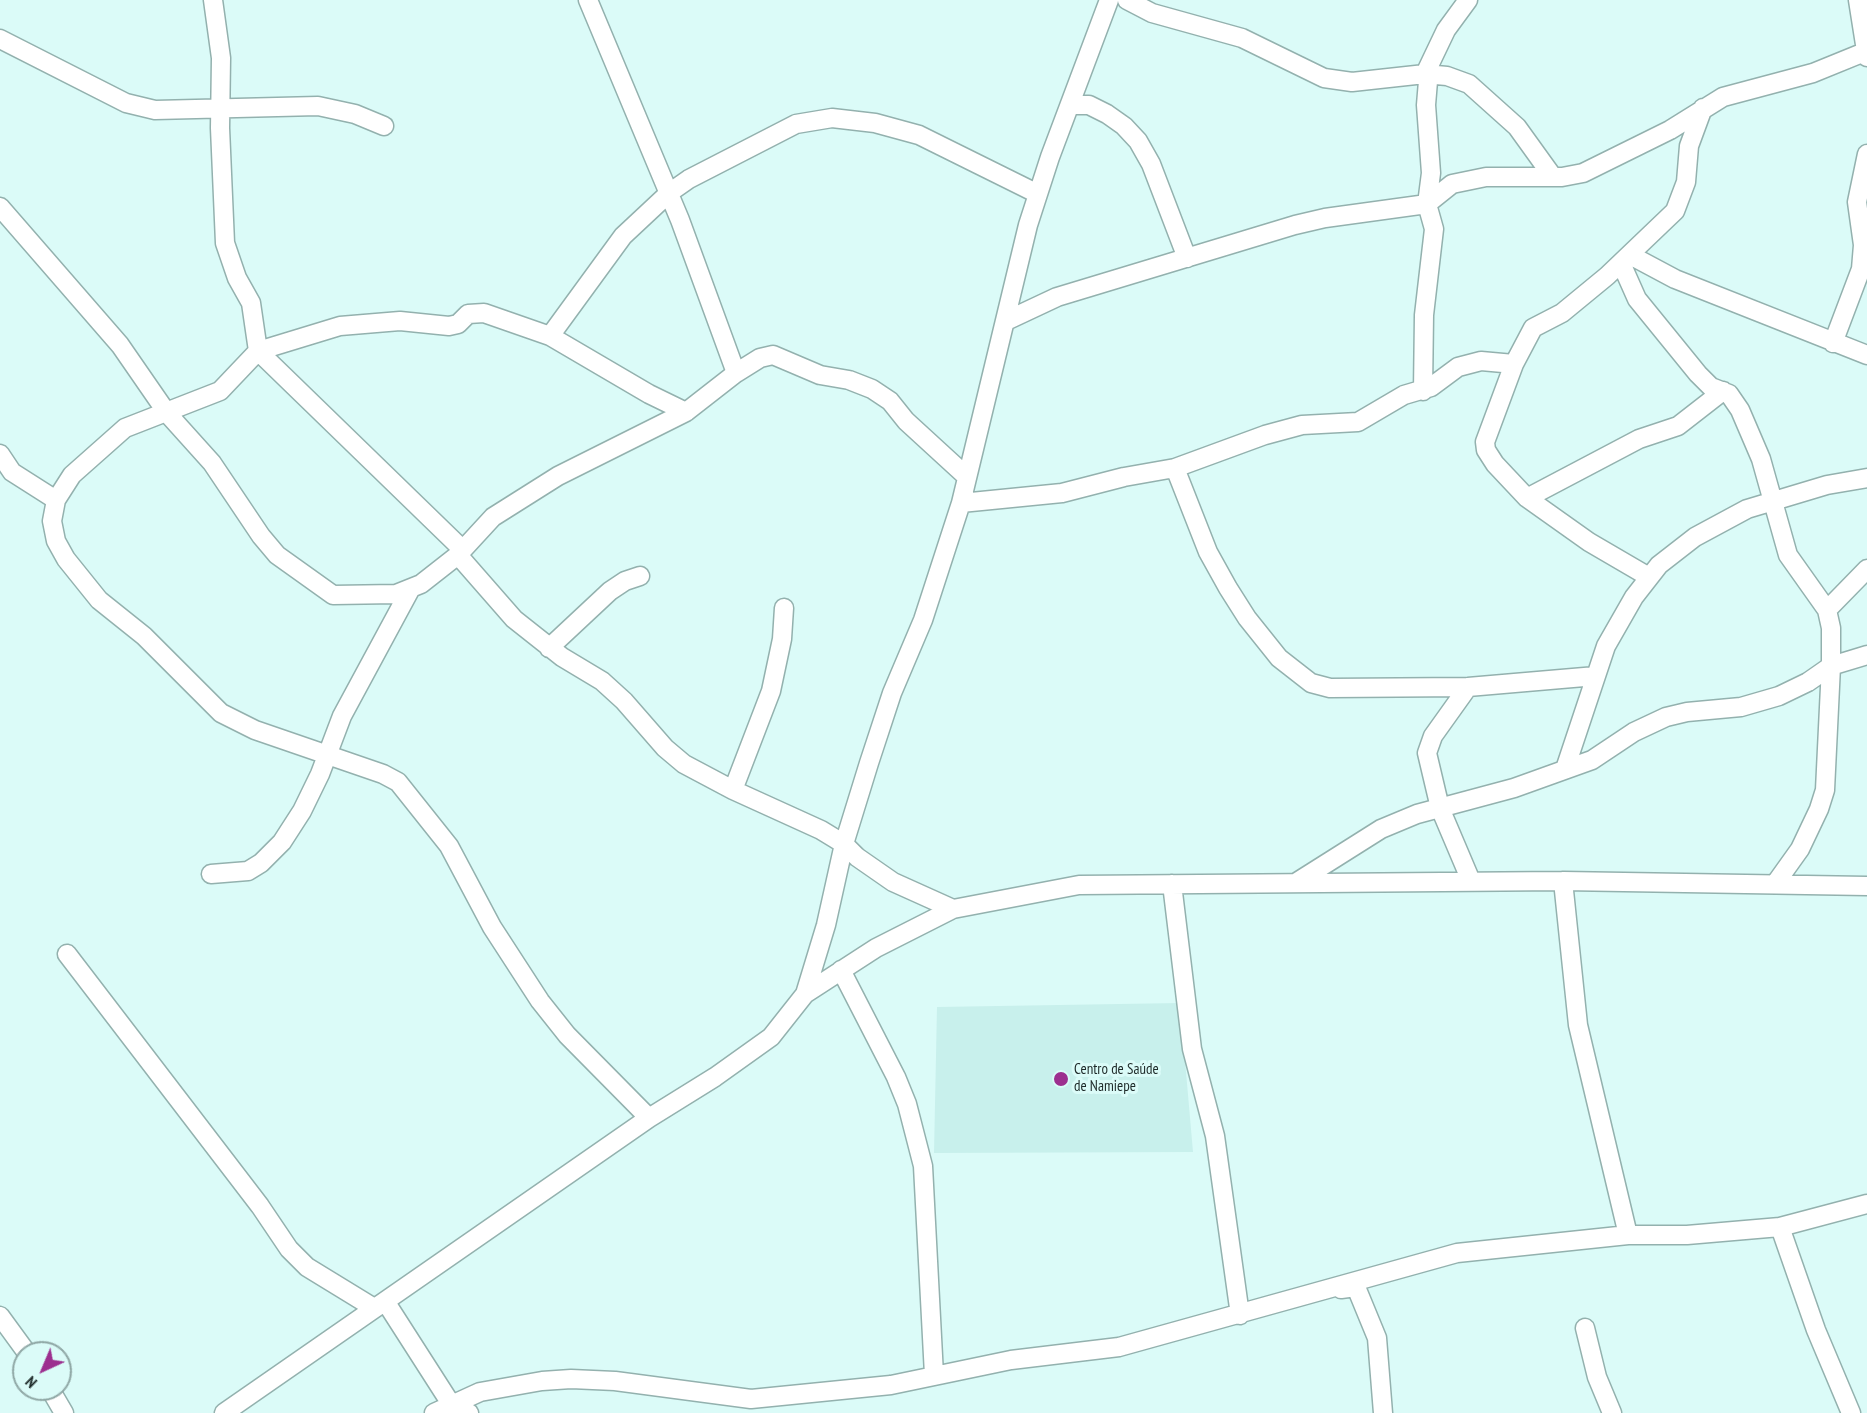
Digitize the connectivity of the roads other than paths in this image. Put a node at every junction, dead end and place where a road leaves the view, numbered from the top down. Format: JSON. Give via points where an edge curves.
{"nodes":[{"id":1,"x":213,"y":0,"type":"edge"},
{"id":2,"x":588,"y":0,"type":"edge"},
{"id":3,"x":1109,"y":0,"type":"edge"},
{"id":4,"x":1127,"y":0,"type":"edge"},
{"id":5,"x":1468,"y":0,"type":"edge"},
{"id":6,"x":1858,"y":0,"type":"edge"},
{"id":7,"x":0,"y":39,"type":"edge"},
{"id":8,"x":1867,"y":51,"type":"edge"},
{"id":9,"x":1867,"y":57,"type":"edge"},
{"id":10,"x":1425,"y":74,"type":"junction"},
{"id":11,"x":1072,"y":105,"type":"junction"},
{"id":12,"x":1703,"y":108,"type":"junction"},
{"id":13,"x":221,"y":109,"type":"junction"},
{"id":14,"x":384,"y":126,"type":"dead end"},
{"id":15,"x":1867,"y":154,"type":"edge"},
{"id":16,"x":1554,"y":177,"type":"junction"},
{"id":17,"x":669,"y":193,"type":"junction"},
{"id":18,"x":1038,"y":194,"type":"junction"},
{"id":19,"x":1427,"y":204,"type":"junction"},
{"id":20,"x":0,"y":207,"type":"edge"},
{"id":21,"x":1187,"y":258,"type":"junction"},
{"id":22,"x":1625,"y":259,"type":"junction"},
{"id":23,"x":1008,"y":320,"type":"junction"},
{"id":24,"x":550,"y":336,"type":"junction"},
{"id":25,"x":1833,"y":344,"type":"junction"},
{"id":26,"x":258,"y":351,"type":"junction"},
{"id":27,"x":1867,"y":355,"type":"edge"},
{"id":28,"x":1514,"y":364,"type":"junction"},
{"id":29,"x":736,"y":373,"type":"junction"},
{"id":30,"x":1423,"y":391,"type":"junction"},
{"id":31,"x":1724,"y":391,"type":"junction"},
{"id":32,"x":686,"y":412,"type":"junction"},
{"id":33,"x":167,"y":413,"type":"junction"},
{"id":34,"x":0,"y":454,"type":"edge"},
{"id":35,"x":1175,"y":468,"type":"junction"},
{"id":36,"x":6,"y":470,"type":"edge"},
{"id":37,"x":966,"y":477,"type":"junction"},
{"id":38,"x":1867,"y":478,"type":"edge"},
{"id":39,"x":1527,"y":498,"type":"junction"},
{"id":40,"x":56,"y":500,"type":"junction"},
{"id":41,"x":1775,"y":500,"type":"junction"},
{"id":42,"x":961,"y":503,"type":"junction"},
{"id":43,"x":461,"y":552,"type":"junction"},
{"id":44,"x":1867,"y":569,"type":"edge"},
{"id":45,"x":640,"y":576,"type":"dead end"},
{"id":46,"x":1649,"y":577,"type":"junction"},
{"id":47,"x":410,"y":590,"type":"junction"},
{"id":48,"x":784,"y":608,"type":"dead end"},
{"id":49,"x":1827,"y":610,"type":"junction"},
{"id":50,"x":549,"y":648,"type":"junction"},
{"id":51,"x":1867,"y":655,"type":"edge"},
{"id":52,"x":1831,"y":666,"type":"junction"},
{"id":53,"x":1596,"y":676,"type":"junction"},
{"id":54,"x":1468,"y":687,"type":"junction"},
{"id":55,"x":327,"y":756,"type":"junction"},
{"id":56,"x":1565,"y":769,"type":"junction"},
{"id":57,"x":733,"y":790,"type":"junction"},
{"id":58,"x":1440,"y":808,"type":"junction"},
{"id":59,"x":844,"y":844,"type":"junction"},
{"id":60,"x":211,"y":874,"type":"dead end"},
{"id":61,"x":1471,"y":881,"type":"junction"},
{"id":62,"x":1563,"y":881,"type":"junction"},
{"id":63,"x":1297,"y":882,"type":"junction"},
{"id":64,"x":1172,"y":884,"type":"junction"},
{"id":65,"x":1775,"y":884,"type":"junction"},
{"id":66,"x":1867,"y":886,"type":"edge"},
{"id":67,"x":953,"y":909,"type":"junction"},
{"id":68,"x":67,"y":954,"type":"dead end"},
{"id":69,"x":841,"y":970,"type":"junction"},
{"id":70,"x":804,"y":994,"type":"junction"},
{"id":71,"x":649,"y":1118,"type":"junction"},
{"id":72,"x":1867,"y":1204,"type":"edge"},
{"id":73,"x":1780,"y":1227,"type":"junction"},
{"id":74,"x":1628,"y":1235,"type":"junction"},
{"id":75,"x":1324,"y":1291,"type":"junction"},
{"id":76,"x":380,"y":1304,"type":"junction"},
{"id":77,"x":1239,"y":1315,"type":"junction"},
{"id":78,"x":0,"y":1316,"type":"edge"},
{"id":79,"x":1585,"y":1328,"type":"dead end"},
{"id":80,"x":18,"y":1341,"type":"edge"},
{"id":81,"x":934,"y":1375,"type":"junction"},
{"id":82,"x":451,"y":1404,"type":"junction"},
{"id":83,"x":794,"y":1405,"type":"edge"},
{"id":84,"x":237,"y":1410,"type":"edge"},
{"id":85,"x":434,"y":1413,"type":"edge"},
{"id":86,"x":470,"y":1413,"type":"edge"},
{"id":87,"x":1383,"y":1413,"type":"edge"},
{"id":88,"x":1612,"y":1413,"type":"edge"},
{"id":89,"x":1851,"y":1413,"type":"edge"}],
"edges":[{"from":1,"to":13,"type":"street","via":[[221,58]]},
{"from":2,"to":17,"type":"street"},
{"from":3,"to":11,"type":"street"},
{"from":4,"to":10,"type":"street","via":[[1152,13],[1242,38],[1324,78],[1352,82]]},
{"from":5,"to":10,"type":"street","via":[[1446,30]]},
{"from":6,"to":8,"type":"street"},
{"from":7,"to":13,"type":"street","via":[[126,103],[155,110]]},
{"from":8,"to":9,"type":"street"},
{"from":8,"to":12,"type":"street","via":[[1813,73],[1723,97]]},
{"from":10,"to":16,"type":"street","via":[[1448,76],[1469,84],[1517,127]]},
{"from":10,"to":19,"type":"street","via":[[1431,173]]},
{"from":11,"to":18,"type":"street"},
{"from":11,"to":21,"type":"street","via":[[1089,105],[1107,114],[1138,141],[1151,164]]},
{"from":12,"to":16,"type":"street","via":[[1670,130],[1583,173]]},
{"from":12,"to":22,"type":"street","via":[[1694,126],[1686,182],[1675,211]]},
{"from":13,"to":14,"type":"street","via":[[318,106],[355,114]]},
{"from":13,"to":26,"type":"street","via":[[225,243],[250,303]]},
{"from":15,"to":25,"type":"street","via":[[1857,202],[1863,245],[1861,269]]},
{"from":16,"to":19,"type":"street","via":[[1486,177],[1460,182]]},
{"from":17,"to":18,"type":"street","via":[[796,123],[832,118],[875,123],[919,135]]},
{"from":17,"to":24,"type":"street","via":[[623,236]]},
{"from":17,"to":29,"type":"street"},
{"from":18,"to":23,"type":"street","via":[[1018,265]]},
{"from":19,"to":21,"type":"street","via":[[1325,218]]},
{"from":19,"to":30,"type":"street","via":[[1434,229],[1424,315]]},
{"from":20,"to":33,"type":"street","via":[[120,345]]},
{"from":21,"to":23,"type":"street","via":[[1057,297]]},
{"from":22,"to":25,"type":"street"},
{"from":22,"to":28,"type":"street","via":[[1562,312],[1533,328]]},
{"from":22,"to":31,"type":"street","via":[[1630,286],[1653,320],[1706,383]]},
{"from":23,"to":37,"type":"street"},
{"from":24,"to":26,"type":"street","via":[[474,312],[454,325],[400,321],[340,326]]},
{"from":24,"to":32,"type":"street"},
{"from":25,"to":27,"type":"street"},
{"from":26,"to":33,"type":"street","via":[[220,391]]},
{"from":26,"to":43,"type":"street"},
{"from":28,"to":30,"type":"street","via":[[1480,361],[1458,367]]},
{"from":28,"to":39,"type":"street","via":[[1485,442],[1495,464]]},
{"from":29,"to":32,"type":"street"},
{"from":29,"to":37,"type":"street","via":[[773,355],[820,375],[861,384],[890,401]]},
{"from":30,"to":35,"type":"street","via":[[1404,395],[1358,422],[1302,425]]},
{"from":31,"to":39,"type":"street","via":[[1678,426],[1639,439]]},
{"from":31,"to":41,"type":"street","via":[[1740,410]]},
{"from":32,"to":43,"type":"street","via":[[558,476],[493,517]]},
{"from":33,"to":40,"type":"street","via":[[125,428],[72,475]]},
{"from":33,"to":47,"type":"street","via":[[212,463],[277,555],[333,595],[370,596]]},
{"from":34,"to":36,"type":"street"},
{"from":35,"to":42,"type":"street","via":[[1062,494]]},
{"from":35,"to":54,"type":"street","via":[[1208,552],[1228,588],[1247,618],[1292,671],[1311,683],[1330,688]]},
{"from":36,"to":40,"type":"street"},
{"from":37,"to":42,"type":"street"},
{"from":38,"to":41,"type":"street"},
{"from":39,"to":46,"type":"street","via":[[1581,537]]},
{"from":40,"to":55,"type":"street","via":[[52,521],[56,541],[99,600],[144,636],[221,713]]},
{"from":41,"to":46,"type":"street","via":[[1747,509],[1695,537]]},
{"from":41,"to":49,"type":"street","via":[[1788,555]]},
{"from":42,"to":59,"type":"street","via":[[923,620],[892,693]]},
{"from":43,"to":47,"type":"street"},
{"from":43,"to":50,"type":"street","via":[[494,598]]},
{"from":44,"to":49,"type":"street"},
{"from":45,"to":50,"type":"street","via":[[625,580],[610,591]]},
{"from":46,"to":53,"type":"street","via":[[1613,632]]},
{"from":47,"to":55,"type":"street","via":[[361,678]]},
{"from":48,"to":57,"type":"street","via":[[783,639],[771,691]]},
{"from":49,"to":52,"type":"street"},
{"from":50,"to":57,"type":"street","via":[[602,681],[684,764]]},
{"from":51,"to":52,"type":"street"},
{"from":52,"to":56,"type":"street","via":[[1779,696],[1741,707],[1687,712],[1652,722],[1592,760]]},
{"from":52,"to":65,"type":"street","via":[[1825,790],[1800,849]]},
{"from":53,"to":54,"type":"street"},
{"from":53,"to":56,"type":"street"},
{"from":54,"to":58,"type":"street","via":[[1428,745]]},
{"from":55,"to":60,"type":"street","via":[[302,811],[282,842],[248,871]]},
{"from":55,"to":71,"type":"street","via":[[383,774],[407,791],[449,846],[492,927],[540,1002]]},
{"from":56,"to":58,"type":"street"},
{"from":57,"to":59,"type":"street"},
{"from":58,"to":61,"type":"street"},
{"from":58,"to":63,"type":"street","via":[[1381,829]]},
{"from":59,"to":67,"type":"street","via":[[893,882]]},
{"from":59,"to":70,"type":"street","via":[[826,926]]},
{"from":61,"to":62,"type":"street"},
{"from":61,"to":63,"type":"street"},
{"from":62,"to":65,"type":"street"},
{"from":62,"to":74,"type":"street","via":[[1578,1025]]},
{"from":63,"to":64,"type":"street"},
{"from":64,"to":67,"type":"street","via":[[1079,885]]},
{"from":64,"to":77,"type":"street","via":[[1191,1040],[1215,1136]]},
{"from":65,"to":66,"type":"street"},
{"from":67,"to":69,"type":"street","via":[[911,928]]},
{"from":68,"to":76,"type":"street","via":[[289,1249],[307,1267]]},
{"from":69,"to":70,"type":"street"},
{"from":69,"to":81,"type":"street","via":[[896,1077],[922,1166]]},
{"from":70,"to":71,"type":"street","via":[[771,1037]]},
{"from":71,"to":76,"type":"street"},
{"from":72,"to":73,"type":"street"},
{"from":73,"to":74,"type":"street"},
{"from":73,"to":89,"type":"street"},
{"from":74,"to":75,"type":"street","via":[[1457,1253]]},
{"from":75,"to":77,"type":"street"},
{"from":75,"to":87,"type":"street","via":[[1356,1287],[1377,1338]]},
{"from":76,"to":82,"type":"street"},
{"from":76,"to":84,"type":"street"},
{"from":77,"to":81,"type":"street","via":[[1119,1347],[1011,1360]]},
{"from":78,"to":80,"type":"street"},
{"from":79,"to":88,"type":"street","via":[[1597,1377]]},
{"from":81,"to":83,"type":"street"},
{"from":82,"to":83,"type":"street","via":[[480,1392],[571,1378]]},
{"from":82,"to":85,"type":"street"},
{"from":82,"to":86,"type":"street"}]}
